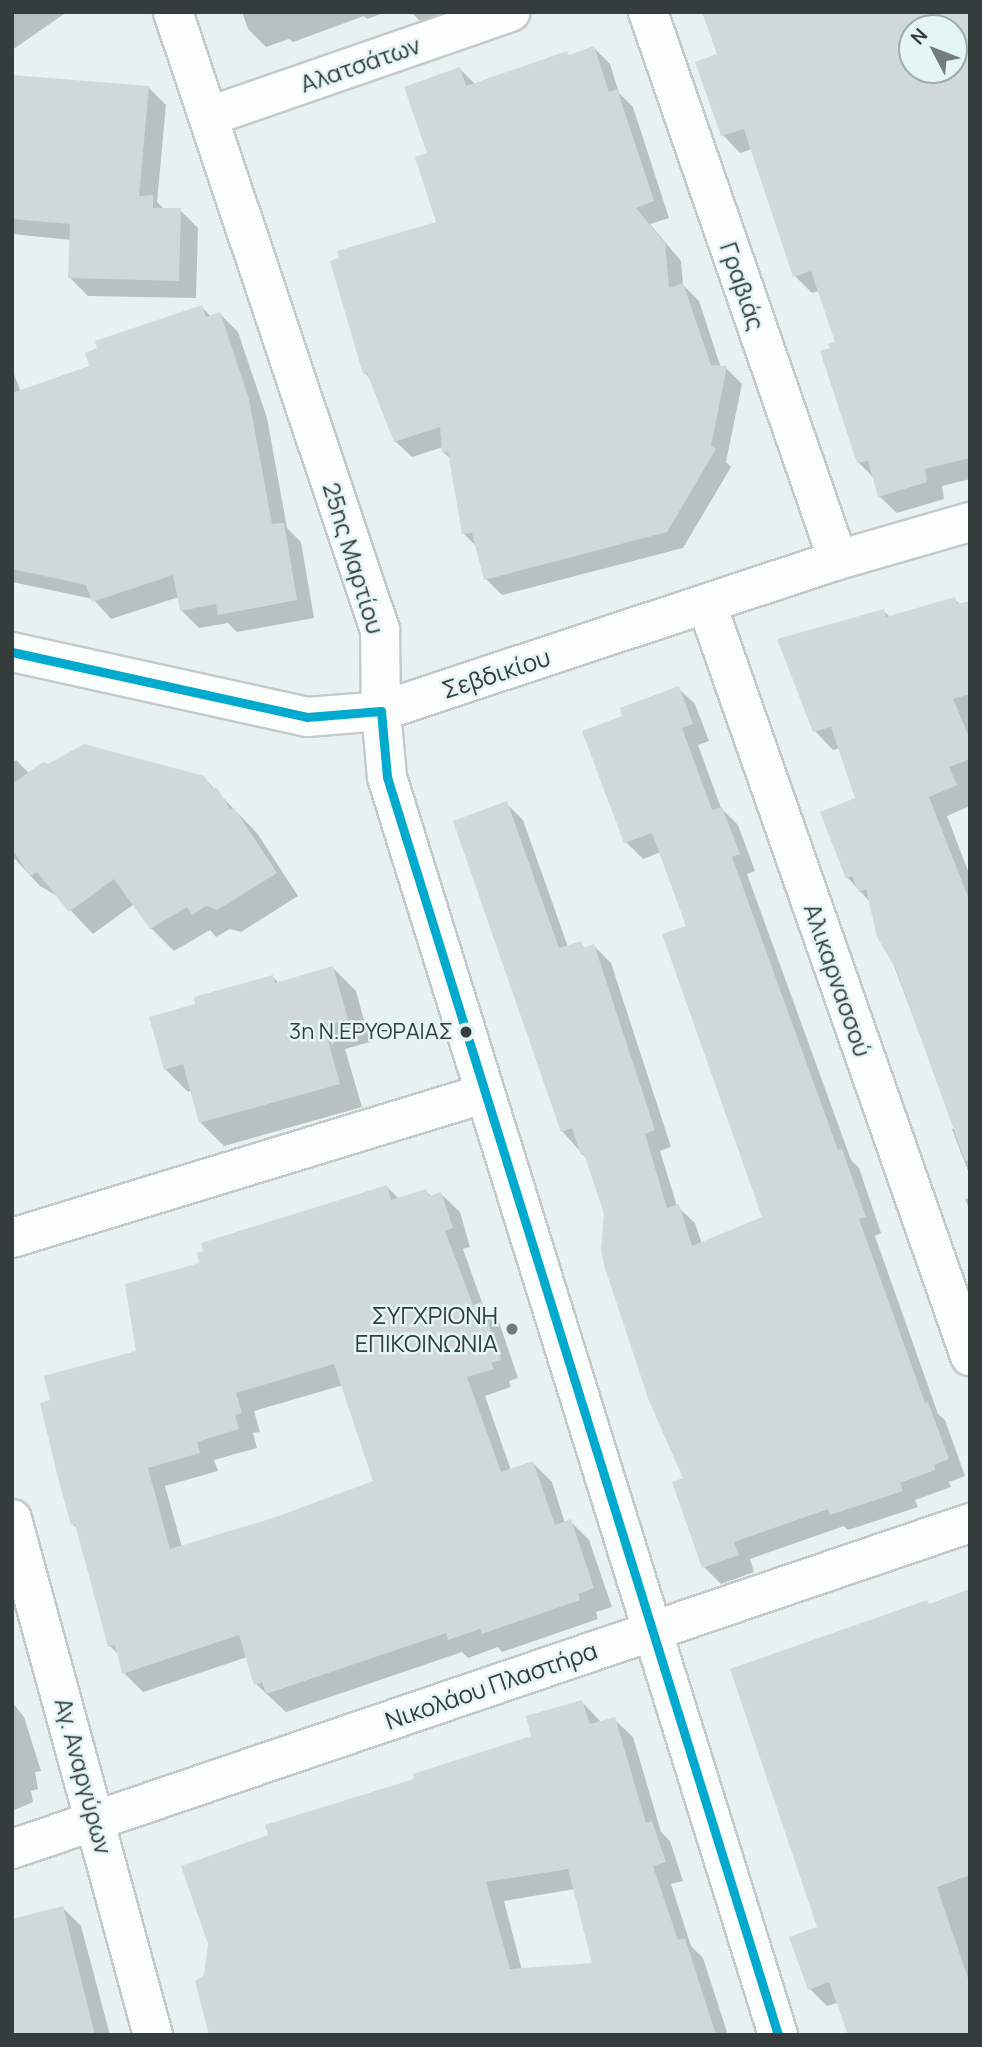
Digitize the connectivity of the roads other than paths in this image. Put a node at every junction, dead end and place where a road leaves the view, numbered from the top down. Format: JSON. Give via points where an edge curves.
{"nodes":[{"id":1,"x":173,"y":12,"type":"edge"},
{"id":2,"x":510,"y":12,"type":"edge"},
{"id":3,"x":648,"y":12,"type":"edge"},
{"id":4,"x":210,"y":116,"type":"junction"},
{"id":5,"x":970,"y":522,"type":"edge"},
{"id":6,"x":838,"y":560,"type":"junction"},
{"id":7,"x":708,"y":605,"type":"junction"},
{"id":8,"x":12,"y":652,"type":"edge"},
{"id":9,"x":381,"y":711,"type":"junction"},
{"id":10,"x":483,"y":1094,"type":"junction"},
{"id":11,"x":12,"y":1238,"type":"edge"},
{"id":12,"x":970,"y":1356,"type":"edge"},
{"id":13,"x":12,"y":1519,"type":"edge"},
{"id":14,"x":970,"y":1523,"type":"edge"},
{"id":15,"x":654,"y":1629,"type":"junction"},
{"id":16,"x":97,"y":1821,"type":"junction"},
{"id":17,"x":12,"y":1849,"type":"edge"},
{"id":18,"x":153,"y":2035,"type":"edge"},
{"id":19,"x":778,"y":2035,"type":"edge"}],
"edges":[{"from":1,"to":4,"type":"street","name":"25ης Μαρτίου"},
{"from":2,"to":4,"type":"street","name":"Αλατσάτων"},
{"from":3,"to":6,"type":"street","name":"Γραβιάς"},
{"from":4,"to":9,"type":"street","name":"25ης Μαρτίου","via":[[380,630]]},
{"from":5,"to":6,"type":"street","name":"Σεβδικίου"},
{"from":6,"to":7,"type":"street","name":"Σεβδικίου"},
{"from":7,"to":9,"type":"street","name":"Σεβδικίου"},
{"from":7,"to":12,"type":"street","name":"Αλικαρνασσού"},
{"from":8,"to":9,"type":"street","name":"Σεβδικίου","via":[[307,717]]},
{"from":9,"to":10,"type":"street","name":"25ης Μαρτίου","via":[[387,777]]},
{"from":10,"to":11,"type":"street"},
{"from":10,"to":15,"type":"street","name":"25ης Μαρτίου"},
{"from":13,"to":16,"type":"street","name":"Αγ. Αναργύρων"},
{"from":14,"to":15,"type":"street","name":"Νικολάου Πλαστήρα"},
{"from":15,"to":16,"type":"street","name":"Νικολάου Πλαστήρα"},
{"from":15,"to":19,"type":"street","name":"25ης Μαρτίου"},
{"from":16,"to":17,"type":"street","name":"Νικολάου Πλαστήρα"},
{"from":16,"to":18,"type":"street","name":"Αγ. Αναργύρων"}]}
